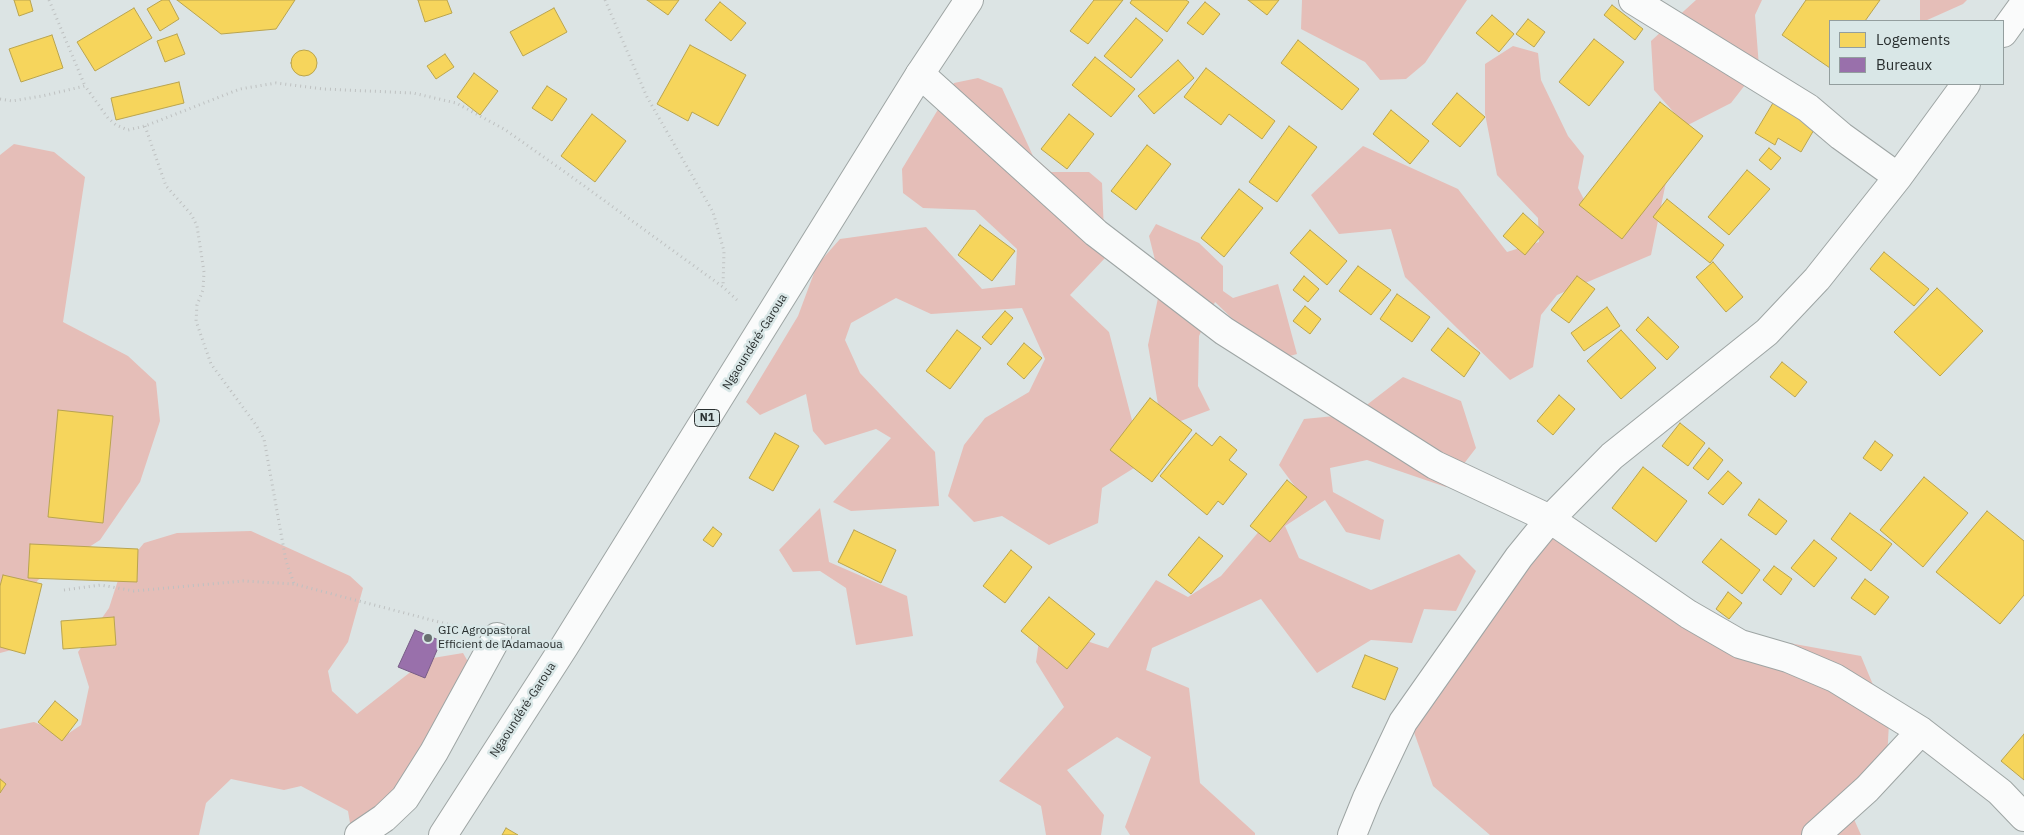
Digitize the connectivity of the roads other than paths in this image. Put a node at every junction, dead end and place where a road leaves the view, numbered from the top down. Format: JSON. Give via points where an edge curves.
{"nodes":[{"id":1,"x":969,"y":0,"type":"edge"},
{"id":2,"x":1633,"y":0,"type":"edge"},
{"id":3,"x":2024,"y":4,"type":"edge"},
{"id":4,"x":2004,"y":32,"type":"edge"},
{"id":5,"x":920,"y":74,"type":"junction"},
{"id":6,"x":1965,"y":85,"type":"edge"},
{"id":7,"x":1898,"y":177,"type":"junction"},
{"id":8,"x":1550,"y":519,"type":"junction"},
{"id":9,"x":497,"y":637,"type":"road end"},
{"id":10,"x":1921,"y":731,"type":"junction"},
{"id":11,"x":2024,"y":817,"type":"edge"},
{"id":12,"x":359,"y":835,"type":"edge"},
{"id":13,"x":443,"y":835,"type":"edge"},
{"id":14,"x":1352,"y":835,"type":"edge"},
{"id":15,"x":1816,"y":835,"type":"edge"}],
"edges":[{"from":1,"to":5,"type":"main road","name":"Ngaoundéré-Garoua","number":"N1"},
{"from":2,"to":7,"type":"main road","via":[[1808,108]]},
{"from":3,"to":4,"type":"main road"},
{"from":5,"to":8,"type":"main road","via":[[1096,233],[1224,332],[1435,465]]},
{"from":5,"to":13,"type":"main road","name":"Ngaoundéré-Garoua","number":"N1","via":[[564,647]]},
{"from":6,"to":7,"type":"main road"},
{"from":7,"to":8,"type":"main road","via":[[1817,279],[1767,332],[1612,456]]},
{"from":8,"to":10,"type":"main road","via":[[1688,614],[1740,644],[1788,658],[1836,678]]},
{"from":8,"to":14,"type":"main road","via":[[1518,557],[1403,722]]},
{"from":9,"to":12,"type":"main road","via":[[405,798]]},
{"from":10,"to":11,"type":"main road","via":[[2000,792]]},
{"from":10,"to":15,"type":"main road","via":[[1867,789]]}]}
